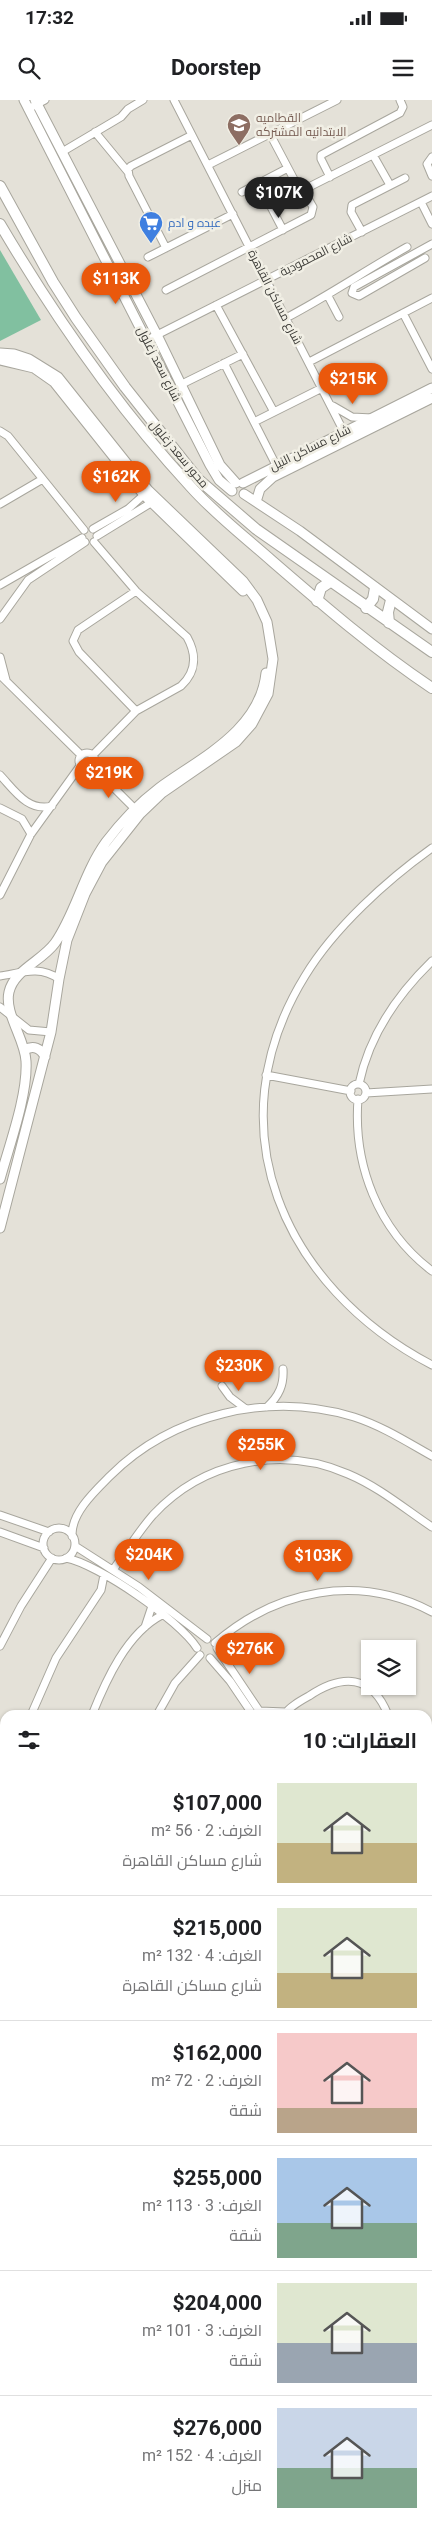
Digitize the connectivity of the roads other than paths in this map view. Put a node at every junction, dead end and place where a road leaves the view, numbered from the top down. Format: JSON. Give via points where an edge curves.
{"nodes":[{"id":1,"x":144,"y":100,"type":"edge"},
{"id":2,"x":174,"y":100,"type":"edge"},
{"id":3,"x":337,"y":100,"type":"edge"},
{"id":4,"x":400,"y":100,"type":"edge"},
{"id":5,"x":34,"y":103,"type":"edge"},
{"id":6,"x":432,"y":125,"type":"edge"},
{"id":7,"x":95,"y":132,"type":"junction"},
{"id":8,"x":192,"y":134,"type":"junction"},
{"id":9,"x":270,"y":134,"type":"junction"},
{"id":10,"x":62,"y":152,"type":"junction"},
{"id":11,"x":374,"y":155,"type":"junction"},
{"id":12,"x":432,"y":157,"type":"edge"},
{"id":13,"x":208,"y":165,"type":"junction"},
{"id":14,"x":288,"y":168,"type":"junction"},
{"id":15,"x":128,"y":172,"type":"junction"},
{"id":16,"x":432,"y":176,"type":"edge"},
{"id":17,"x":330,"y":177,"type":"junction"},
{"id":18,"x":405,"y":178,"type":"dead end"},
{"id":19,"x":259,"y":184,"type":"junction"},
{"id":20,"x":390,"y":185,"type":"junction"},
{"id":21,"x":0,"y":186,"type":"edge"},
{"id":22,"x":303,"y":190,"type":"junction"},
{"id":23,"x":242,"y":192,"type":"dead end"},
{"id":24,"x":432,"y":196,"type":"edge"},
{"id":25,"x":421,"y":202,"type":"junction"},
{"id":26,"x":233,"y":214,"type":"junction"},
{"id":27,"x":19,"y":221,"type":"junction"},
{"id":28,"x":432,"y":224,"type":"edge"},
{"id":29,"x":3,"y":229,"type":"edge"},
{"id":30,"x":283,"y":230,"type":"junction"},
{"id":31,"x":362,"y":232,"type":"junction"},
{"id":32,"x":432,"y":244,"type":"edge"},
{"id":33,"x":250,"y":247,"type":"junction"},
{"id":34,"x":407,"y":247,"type":"dead end"},
{"id":35,"x":166,"y":248,"type":"junction"},
{"id":36,"x":148,"y":257,"type":"dead end"},
{"id":37,"x":426,"y":258,"type":"dead end"},
{"id":38,"x":388,"y":269,"type":"junction"},
{"id":39,"x":391,"y":277,"type":"junction"},
{"id":40,"x":266,"y":280,"type":"junction"},
{"id":41,"x":166,"y":290,"type":"dead end"},
{"id":42,"x":328,"y":296,"type":"junction"},
{"id":43,"x":432,"y":298,"type":"edge"},
{"id":44,"x":216,"y":305,"type":"junction"},
{"id":45,"x":403,"y":313,"type":"junction"},
{"id":46,"x":339,"y":317,"type":"dead end"},
{"id":47,"x":286,"y":318,"type":"junction"},
{"id":48,"x":157,"y":335,"type":"junction"},
{"id":49,"x":147,"y":340,"type":"junction"},
{"id":50,"x":0,"y":353,"type":"edge"},
{"id":51,"x":243,"y":354,"type":"junction"},
{"id":52,"x":0,"y":360,"type":"edge"},
{"id":53,"x":308,"y":362,"type":"junction"},
{"id":54,"x":224,"y":364,"type":"junction"},
{"id":55,"x":432,"y":369,"type":"edge"},
{"id":56,"x":182,"y":384,"type":"junction"},
{"id":57,"x":322,"y":388,"type":"junction"},
{"id":58,"x":432,"y":388,"type":"edge"},
{"id":59,"x":432,"y":398,"type":"edge"},
{"id":60,"x":330,"y":403,"type":"junction"},
{"id":61,"x":274,"y":412,"type":"junction"},
{"id":62,"x":372,"y":418,"type":"junction"},
{"id":63,"x":254,"y":422,"type":"junction"},
{"id":64,"x":0,"y":431,"type":"edge"},
{"id":65,"x":347,"y":436,"type":"junction"},
{"id":66,"x":207,"y":448,"type":"junction"},
{"id":67,"x":276,"y":465,"type":"junction"},
{"id":68,"x":41,"y":480,"type":"junction"},
{"id":69,"x":237,"y":485,"type":"junction"},
{"id":70,"x":146,"y":492,"type":"junction"},
{"id":71,"x":154,"y":501,"type":"junction"},
{"id":72,"x":256,"y":502,"type":"junction"},
{"id":73,"x":0,"y":504,"type":"edge"},
{"id":74,"x":95,"y":536,"type":"junction"},
{"id":75,"x":84,"y":537,"type":"junction"},
{"id":76,"x":330,"y":582,"type":"junction"},
{"id":77,"x":0,"y":585,"type":"edge"},
{"id":78,"x":375,"y":588,"type":"junction"},
{"id":79,"x":136,"y":591,"type":"junction"},
{"id":80,"x":391,"y":600,"type":"junction"},
{"id":81,"x":317,"y":601,"type":"junction"},
{"id":82,"x":366,"y":608,"type":"junction"},
{"id":83,"x":0,"y":619,"type":"edge"},
{"id":84,"x":389,"y":623,"type":"junction"},
{"id":85,"x":432,"y":630,"type":"edge"},
{"id":86,"x":432,"y":652,"type":"edge"},
{"id":87,"x":0,"y":657,"type":"edge"},
{"id":88,"x":0,"y":675,"type":"edge"},
{"id":89,"x":6,"y":680,"type":"junction"},
{"id":90,"x":432,"y":688,"type":"edge"},
{"id":91,"x":136,"y":710,"type":"junction"},
{"id":92,"x":81,"y":755,"type":"junction"},
{"id":93,"x":93,"y":755,"type":"junction"},
{"id":94,"x":80,"y":766,"type":"junction"},
{"id":95,"x":93,"y":767,"type":"junction"},
{"id":96,"x":0,"y":776,"type":"edge"},
{"id":97,"x":52,"y":806,"type":"junction"},
{"id":98,"x":0,"y":808,"type":"edge"},
{"id":99,"x":137,"y":812,"type":"junction"},
{"id":100,"x":31,"y":834,"type":"junction"},
{"id":101,"x":432,"y":848,"type":"edge"},
{"id":102,"x":1,"y":891,"type":"edge"},
{"id":103,"x":47,"y":952,"type":"junction"},
{"id":104,"x":63,"y":958,"type":"junction"},
{"id":105,"x":432,"y":961,"type":"edge"},
{"id":106,"x":21,"y":973,"type":"junction"},
{"id":107,"x":0,"y":976,"type":"edge"},
{"id":108,"x":59,"y":979,"type":"junction"},
{"id":109,"x":0,"y":1007,"type":"edge"},
{"id":110,"x":13,"y":1017,"type":"junction"},
{"id":111,"x":51,"y":1032,"type":"junction"},
{"id":112,"x":25,"y":1050,"type":"junction"},
{"id":113,"x":45,"y":1057,"type":"junction"},
{"id":114,"x":266,"y":1076,"type":"junction"},
{"id":115,"x":359,"y":1084,"type":"junction"},
{"id":116,"x":432,"y":1089,"type":"edge"},
{"id":117,"x":351,"y":1091,"type":"junction"},
{"id":118,"x":366,"y":1093,"type":"junction"},
{"id":119,"x":358,"y":1099,"type":"junction"},
{"id":120,"x":0,"y":1179,"type":"edge"},
{"id":121,"x":0,"y":1228,"type":"edge"},
{"id":122,"x":432,"y":1271,"type":"edge"},
{"id":123,"x":432,"y":1365,"type":"edge"},
{"id":124,"x":283,"y":1368,"type":"dead end"},
{"id":125,"x":222,"y":1386,"type":"dead end"},
{"id":126,"x":267,"y":1407,"type":"junction"},
{"id":127,"x":246,"y":1409,"type":"junction"},
{"id":128,"x":432,"y":1456,"type":"edge"},
{"id":129,"x":0,"y":1515,"type":"edge"},
{"id":130,"x":432,"y":1527,"type":"edge"},
{"id":131,"x":0,"y":1532,"type":"edge"},
{"id":132,"x":50,"y":1532,"type":"junction"},
{"id":133,"x":72,"y":1536,"type":"junction"},
{"id":134,"x":75,"y":1546,"type":"junction"},
{"id":135,"x":44,"y":1548,"type":"junction"},
{"id":136,"x":52,"y":1558,"type":"junction"},
{"id":137,"x":66,"y":1558,"type":"junction"},
{"id":138,"x":113,"y":1570,"type":"junction"},
{"id":139,"x":104,"y":1575,"type":"junction"},
{"id":140,"x":116,"y":1583,"type":"junction"},
{"id":141,"x":139,"y":1587,"type":"junction"},
{"id":142,"x":101,"y":1590,"type":"junction"},
{"id":143,"x":134,"y":1594,"type":"junction"},
{"id":144,"x":152,"y":1606,"type":"junction"},
{"id":145,"x":432,"y":1612,"type":"edge"},
{"id":146,"x":162,"y":1615,"type":"junction"},
{"id":147,"x":144,"y":1627,"type":"junction"},
{"id":148,"x":207,"y":1639,"type":"junction"},
{"id":149,"x":216,"y":1645,"type":"junction"},
{"id":150,"x":0,"y":1646,"type":"edge"},
{"id":151,"x":197,"y":1648,"type":"junction"},
{"id":152,"x":200,"y":1655,"type":"junction"},
{"id":153,"x":210,"y":1658,"type":"junction"},
{"id":154,"x":251,"y":1696,"type":"junction"},
{"id":155,"x":243,"y":1700,"type":"junction"},
{"id":156,"x":34,"y":1710,"type":"edge"},
{"id":157,"x":94,"y":1710,"type":"edge"},
{"id":158,"x":160,"y":1710,"type":"edge"},
{"id":159,"x":249,"y":1710,"type":"edge"},
{"id":160,"x":259,"y":1710,"type":"edge"},
{"id":161,"x":290,"y":1710,"type":"edge"},
{"id":162,"x":385,"y":1710,"type":"edge"}],
"edges":[{"from":1,"to":7,"type":"street"},
{"from":2,"to":8,"type":"street","name":"شارع مساكن القاهرة"},
{"from":3,"to":9,"type":"street"},
{"from":4,"to":17,"type":"street","via":[[403,107],[400,113],[321,155]]},
{"from":5,"to":10,"type":"street","name":"شارع سعد زغلول"},
{"from":5,"to":49,"type":"street","name":"شارع سعد زغلول"},
{"from":6,"to":11,"type":"street"},
{"from":7,"to":10,"type":"street"},
{"from":7,"to":15,"type":"street"},
{"from":8,"to":13,"type":"street","name":"شارع مساكن القاهرة"},
{"from":8,"to":15,"type":"street","via":[[131,166]]},
{"from":9,"to":13,"type":"street"},
{"from":9,"to":14,"type":"street"},
{"from":10,"to":48,"type":"street","name":"شارع سعد زغلول"},
{"from":11,"to":17,"type":"street"},
{"from":11,"to":20,"type":"street"},
{"from":12,"to":16,"type":"street","via":[[427,164]]},
{"from":13,"to":26,"type":"street","name":"شارع مساكن القاهرة"},
{"from":14,"to":19,"type":"street"},
{"from":14,"to":22,"type":"street"},
{"from":15,"to":35,"type":"street"},
{"from":17,"to":22,"type":"street"},
{"from":18,"to":20,"type":"street"},
{"from":19,"to":23,"type":"street"},
{"from":19,"to":30,"type":"street"},
{"from":20,"to":31,"type":"street","via":[[352,205],[351,212]]},
{"from":21,"to":27,"type":"main road","name":"محور سعد زغلول"},
{"from":22,"to":30,"type":"street","via":[[313,213]]},
{"from":24,"to":25,"type":"street","name":"شارع المحمودية"},
{"from":25,"to":28,"type":"street"},
{"from":25,"to":31,"type":"street","name":"شارع المحمودية"},
{"from":26,"to":33,"type":"street","name":"شارع مساكن القاهرة"},
{"from":26,"to":35,"type":"street"},
{"from":27,"to":29,"type":"main road","via":[[16,232]]},
{"from":27,"to":76,"type":"main road","name":"محور سعد زغلول","via":[[76,318],[177,455],[231,510]]},
{"from":29,"to":81,"type":"main road","name":"محور سعد زغلول","via":[[52,310],[170,465],[215,511]]},
{"from":30,"to":33,"type":"street"},
{"from":31,"to":40,"type":"street","name":"شارع المحمودية"},
{"from":32,"to":38,"type":"street"},
{"from":33,"to":40,"type":"street","name":"شارع مساكن القاهرة"},
{"from":33,"to":41,"type":"street"},
{"from":34,"to":42,"type":"street","via":[[336,288]]},
{"from":35,"to":36,"type":"street"},
{"from":37,"to":39,"type":"street"},
{"from":38,"to":39,"type":"street"},
{"from":38,"to":39,"type":"street","via":[[354,287],[352,293],[359,296]]},
{"from":40,"to":44,"type":"street","name":"شارع المحمودية"},
{"from":40,"to":47,"type":"street","name":"شارع مساكن القاهرة"},
{"from":42,"to":46,"type":"street"},
{"from":42,"to":47,"type":"street"},
{"from":43,"to":45,"type":"street"},
{"from":44,"to":48,"type":"street","name":"شارع المحمودية"},
{"from":44,"to":51,"type":"street"},
{"from":45,"to":53,"type":"street"},
{"from":45,"to":55,"type":"street"},
{"from":47,"to":53,"type":"street","name":"شارع مساكن القاهرة"},
{"from":48,"to":49,"type":"street","name":"شارع المحمودية"},
{"from":48,"to":56,"type":"street","name":"شارع سعد زغلول"},
{"from":49,"to":66,"type":"street","name":"شارع سعد زغلول"},
{"from":50,"to":70,"type":"street","via":[[29,359],[58,377]]},
{"from":51,"to":54,"type":"street"},
{"from":51,"to":61,"type":"street"},
{"from":52,"to":70,"type":"street","via":[[34,368],[54,382]]},
{"from":53,"to":57,"type":"street","name":"شارع مساكن القاهرة"},
{"from":54,"to":56,"type":"street"},
{"from":54,"to":63,"type":"street"},
{"from":56,"to":66,"type":"street","name":"شارع سعد زغلول"},
{"from":57,"to":60,"type":"street","name":"شارع مساكن القاهرة"},
{"from":57,"to":61,"type":"street"},
{"from":58,"to":62,"type":"street","name":"شارع مساكن النيل"},
{"from":59,"to":65,"type":"street","name":"شارع مساكن النيل"},
{"from":60,"to":62,"type":"street","via":[[346,414]]},
{"from":60,"to":65,"type":"street","name":"شارع مساكن القاهرة"},
{"from":61,"to":63,"type":"street"},
{"from":62,"to":65,"type":"street","name":"شارع مساكن النيل"},
{"from":63,"to":67,"type":"street"},
{"from":64,"to":68,"type":"street","via":[[8,436]]},
{"from":65,"to":67,"type":"street","name":"شارع مساكن النيل"},
{"from":65,"to":72,"type":"street","name":"شارع مساكن النيل","via":[[269,479],[260,489]]},
{"from":66,"to":69,"type":"street","name":"شارع سعد زغلول"},
{"from":67,"to":69,"type":"street","name":"شارع مساكن النيل"},
{"from":68,"to":73,"type":"street"},
{"from":68,"to":75,"type":"street"},
{"from":69,"to":72,"type":"street","via":[[237,496],[244,494]]},
{"from":70,"to":71,"type":"street"},
{"from":70,"to":74,"type":"street"},
{"from":71,"to":74,"type":"street"},
{"from":71,"to":99,"type":"street","via":[[246,594],[262,624],[267,659],[258,703],[246,722]]},
{"from":72,"to":78,"type":"street"},
{"from":74,"to":75,"type":"street"},
{"from":74,"to":75,"type":"street"},
{"from":74,"to":79,"type":"street"},
{"from":75,"to":77,"type":"street"},
{"from":75,"to":83,"type":"street","via":[[28,580]]},
{"from":76,"to":81,"type":"main road","via":[[321,588]]},
{"from":76,"to":82,"type":"main road","name":"محور سعد زغلول"},
{"from":78,"to":80,"type":"street"},
{"from":78,"to":82,"type":"main road","via":[[373,599]]},
{"from":79,"to":91,"type":"street","via":[[187,637],[192,645],[194,665],[181,686]]},
{"from":79,"to":91,"type":"street","via":[[78,630],[73,641],[78,652]]},
{"from":80,"to":84,"type":"main road"},
{"from":80,"to":85,"type":"street"},
{"from":81,"to":90,"type":"main road","name":"محور سعد زغلول","via":[[373,647]]},
{"from":82,"to":84,"type":"main road","name":"محور سعد زغلول"},
{"from":84,"to":86,"type":"main road","name":"محور سعد زغلول"},
{"from":87,"to":89,"type":"street"},
{"from":88,"to":89,"type":"street"},
{"from":89,"to":92,"type":"street"},
{"from":91,"to":93,"type":"street"},
{"from":92,"to":93,"type":"street","via":[[88,752]]},
{"from":92,"to":94,"type":"street"},
{"from":93,"to":95,"type":"street","via":[[96,762]]},
{"from":94,"to":95,"type":"street","via":[[86,769]]},
{"from":94,"to":97,"type":"street"},
{"from":95,"to":99,"type":"street"},
{"from":96,"to":97,"type":"street","via":[[31,806]]},
{"from":97,"to":100,"type":"street"},
{"from":98,"to":100,"type":"street","via":[[22,819]]},
{"from":99,"to":103,"type":"street","via":[[95,858],[63,929]]},
{"from":99,"to":104,"type":"street","via":[[102,862],[75,917]]},
{"from":100,"to":102,"type":"street"},
{"from":101,"to":114,"type":"street","via":[[368,901],[305,975],[281,1023]]},
{"from":103,"to":104,"type":"street","via":[[56,959]]},
{"from":103,"to":106,"type":"street"},
{"from":104,"to":108,"type":"street"},
{"from":105,"to":115,"type":"street","via":[[384,1020],[371,1046]]},
{"from":106,"to":107,"type":"street"},
{"from":106,"to":108,"type":"street","via":[[41,971]]},
{"from":106,"to":110,"type":"street","via":[[8,994]]},
{"from":108,"to":111,"type":"street"},
{"from":109,"to":110,"type":"street"},
{"from":110,"to":111,"type":"street","via":[[29,1030]]},
{"from":110,"to":112,"type":"street"},
{"from":111,"to":113,"type":"street"},
{"from":112,"to":113,"type":"street","via":[[35,1048]]},
{"from":112,"to":120,"type":"street","via":[[25,1084]]},
{"from":113,"to":121,"type":"street"},
{"from":114,"to":117,"type":"street"},
{"from":114,"to":123,"type":"street","via":[[263,1116],[268,1170],[290,1230],[319,1272],[370,1326]]},
{"from":115,"to":117,"type":"street"},
{"from":115,"to":118,"type":"street"},
{"from":116,"to":118,"type":"street"},
{"from":117,"to":119,"type":"street","via":[[353,1098]]},
{"from":118,"to":119,"type":"street"},
{"from":119,"to":122,"type":"street","via":[[358,1144],[373,1195],[391,1227]]},
{"from":124,"to":126,"type":"street","via":[[282,1386]]},
{"from":125,"to":127,"type":"street","via":[[230,1398]]},
{"from":126,"to":127,"type":"street"},
{"from":126,"to":128,"type":"street","via":[[314,1408],[354,1417]]},
{"from":127,"to":133,"type":"street","via":[[184,1426],[133,1456],[84,1506],[74,1522]]},
{"from":129,"to":132,"type":"street"},
{"from":130,"to":138,"type":"street","via":[[348,1474],[294,1460],[256,1460],[219,1470],[178,1493],[153,1516]]},
{"from":131,"to":135,"type":"street"},
{"from":132,"to":133,"type":"street","via":[[63,1529]]},
{"from":132,"to":135,"type":"street","via":[[45,1538]]},
{"from":133,"to":134,"type":"street"},
{"from":134,"to":137,"type":"street"},
{"from":134,"to":138,"type":"street"},
{"from":135,"to":136,"type":"street"},
{"from":136,"to":137,"type":"street"},
{"from":136,"to":150,"type":"street"},
{"from":137,"to":139,"type":"street"},
{"from":138,"to":141,"type":"street"},
{"from":139,"to":140,"type":"street"},
{"from":139,"to":142,"type":"street"},
{"from":140,"to":142,"type":"street"},
{"from":140,"to":143,"type":"street"},
{"from":141,"to":143,"type":"street"},
{"from":141,"to":148,"type":"street"},
{"from":142,"to":156,"type":"street","via":[[56,1658]]},
{"from":143,"to":144,"type":"street"},
{"from":144,"to":146,"type":"street"},
{"from":144,"to":147,"type":"street"},
{"from":145,"to":149,"type":"street","via":[[381,1593],[327,1592],[271,1606],[241,1622]]},
{"from":146,"to":147,"type":"street"},
{"from":146,"to":151,"type":"street","via":[[188,1636]]},
{"from":147,"to":157,"type":"street","via":[[114,1668]]},
{"from":148,"to":149,"type":"street"},
{"from":148,"to":151,"type":"street"},
{"from":149,"to":153,"type":"street"},
{"from":149,"to":154,"type":"street"},
{"from":151,"to":152,"type":"street"},
{"from":152,"to":153,"type":"street"},
{"from":152,"to":158,"type":"street","via":[[175,1683]]},
{"from":153,"to":155,"type":"street"},
{"from":154,"to":155,"type":"street"},
{"from":154,"to":160,"type":"street"},
{"from":155,"to":159,"type":"street"},
{"from":161,"to":162,"type":"street","via":[[317,1690],[343,1680],[361,1684],[376,1693]]}]}
